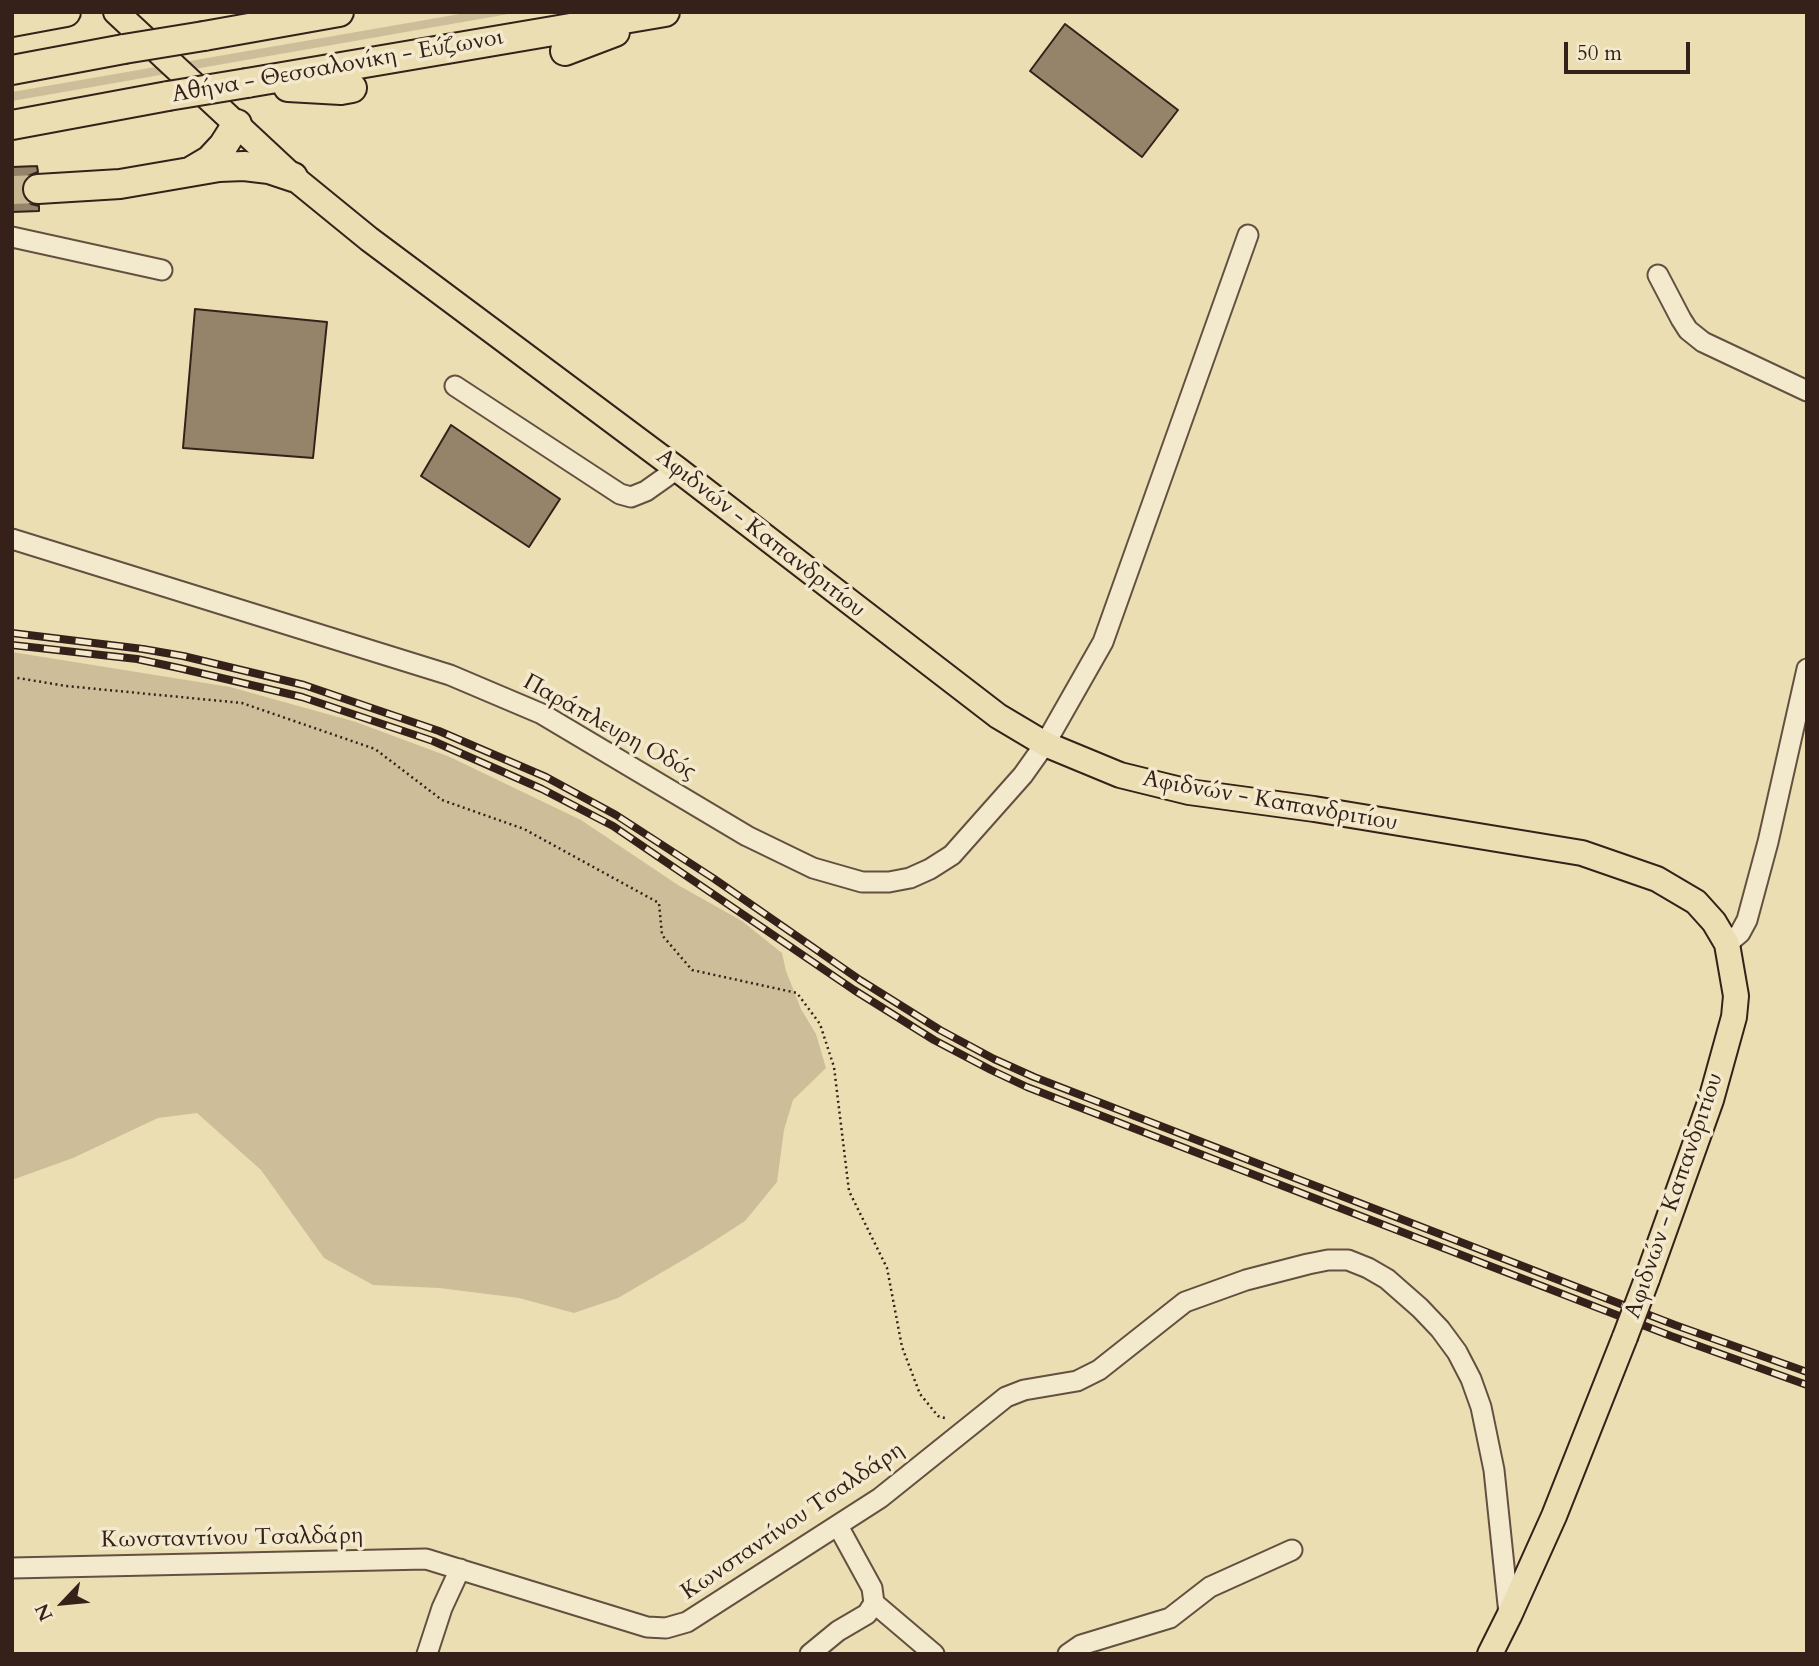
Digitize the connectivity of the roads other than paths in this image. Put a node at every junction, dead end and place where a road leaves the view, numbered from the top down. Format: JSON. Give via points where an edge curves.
{"nodes":[{"id":1,"x":66,"y":12,"type":"edge"},
{"id":2,"x":116,"y":12,"type":"edge"},
{"id":3,"x":255,"y":12,"type":"edge"},
{"id":4,"x":339,"y":12,"type":"edge"},
{"id":5,"x":666,"y":12,"type":"edge"},
{"id":6,"x":12,"y":22,"type":"edge"},
{"id":7,"x":209,"y":35,"type":"junction"},
{"id":8,"x":565,"y":51,"type":"dead end"},
{"id":9,"x":12,"y":70,"type":"edge"},
{"id":10,"x":247,"y":83,"type":"junction"},
{"id":11,"x":352,"y":88,"type":"dead end"},
{"id":12,"x":237,"y":124,"type":"junction"},
{"id":13,"x":12,"y":125,"type":"edge"},
{"id":14,"x":193,"y":170,"type":"junction"},
{"id":15,"x":293,"y":177,"type":"junction"},
{"id":16,"x":38,"y":189,"type":"tunnel mouth"},
{"id":17,"x":1248,"y":235,"type":"dead end"},
{"id":18,"x":12,"y":237,"type":"edge"},
{"id":19,"x":162,"y":270,"type":"dead end"},
{"id":20,"x":1658,"y":275,"type":"dead end"},
{"id":21,"x":455,"y":386,"type":"dead end"},
{"id":22,"x":1807,"y":391,"type":"edge"},
{"id":23,"x":677,"y":469,"type":"junction"},
{"id":24,"x":12,"y":539,"type":"edge"},
{"id":25,"x":1807,"y":669,"type":"edge"},
{"id":26,"x":1045,"y":744,"type":"junction"},
{"id":27,"x":1798,"y":752,"type":"edge"},
{"id":28,"x":1727,"y":944,"type":"junction"},
{"id":29,"x":838,"y":1526,"type":"junction"},
{"id":30,"x":1292,"y":1550,"type":"dead end"},
{"id":31,"x":12,"y":1568,"type":"edge"},
{"id":32,"x":460,"y":1569,"type":"junction"},
{"id":33,"x":874,"y":1603,"type":"junction"},
{"id":34,"x":1509,"y":1616,"type":"junction"},
{"id":35,"x":427,"y":1654,"type":"edge"},
{"id":36,"x":810,"y":1654,"type":"edge"},
{"id":37,"x":934,"y":1654,"type":"edge"},
{"id":38,"x":1068,"y":1654,"type":"edge"},
{"id":39,"x":1490,"y":1654,"type":"edge"}],
"edges":[{"from":1,"to":6,"type":"highway"},
{"from":2,"to":12,"type":"main road","name":"Αφιδνών - Καπανδριτίου"},
{"from":3,"to":7,"type":"highway"},
{"from":4,"to":7,"type":"highway"},
{"from":5,"to":8,"type":"highway"},
{"from":5,"to":10,"type":"highway","name":"Αθήνα - Θεσσαλονίκη - Εύζωνοι"},
{"from":7,"to":9,"type":"highway","bridge":true},
{"from":10,"to":11,"type":"highway"},
{"from":10,"to":13,"type":"highway","name":"Αθήνα - Θεσσαλονίκη - Εύζωνοι","bridge":true},
{"from":12,"to":14,"type":"highway","via":[[210,160]]},
{"from":12,"to":15,"type":"main road","name":"Αφιδνών - Καπανδριτίου"},
{"from":14,"to":15,"type":"highway","via":[[244,166]]},
{"from":14,"to":16,"type":"highway","via":[[120,184]]},
{"from":15,"to":23,"type":"main road","name":"Αφιδνών - Καπανδριτίου","via":[[421,280]]},
{"from":17,"to":26,"type":"street","name":"Παράπλευρη Οδός","via":[[1103,642]]},
{"from":18,"to":19,"type":"street"},
{"from":20,"to":22,"type":"street","via":[[1688,330],[1703,342]]},
{"from":21,"to":23,"type":"street","via":[[620,494],[631,497],[646,491]]},
{"from":23,"to":26,"type":"main road","name":"Αφιδνών - Καπανδριτίου","via":[[998,716]]},
{"from":24,"to":26,"type":"street","name":"Παράπλευρη Οδός","via":[[450,675],[542,714],[747,836],[813,868],[862,882],[910,878],[952,855]]},
{"from":25,"to":27,"type":"street"},
{"from":26,"to":28,"type":"main road","name":"Αφιδνών - Καπανδριτίου","via":[[1120,775],[1189,792],[1582,853],[1677,890],[1705,911]]},
{"from":27,"to":28,"type":"street","via":[[1747,920]]},
{"from":28,"to":34,"type":"main road","name":"Αφιδνών - Καπανδριτίου","bridge":true,"via":[[1736,996],[1711,1100],[1625,1337],[1554,1517]]},
{"from":29,"to":32,"type":"street","name":"Κωνσταντίνου Τσαλδάρη","via":[[687,1622],[666,1628],[647,1627]]},
{"from":29,"to":33,"type":"street","via":[[873,1588]]},
{"from":29,"to":34,"type":"street","name":"Κωνσταντίνου Τσαλδάρη","via":[[917,1470],[1006,1397],[1077,1381],[1099,1370],[1185,1302],[1283,1270],[1348,1260],[1387,1279],[1420,1308],[1457,1352],[1471,1379],[1494,1469]]},
{"from":30,"to":38,"type":"street","via":[[1210,1587],[1170,1618],[1081,1645]]},
{"from":31,"to":32,"type":"street","name":"Κωνσταντίνου Τσαλδάρη","via":[[426,1559]]},
{"from":32,"to":35,"type":"street"},
{"from":33,"to":36,"type":"street","via":[[867,1614]]},
{"from":33,"to":37,"type":"street"},
{"from":34,"to":39,"type":"main road","name":"Αφιδνών - Καπανδριτίου"}]}
